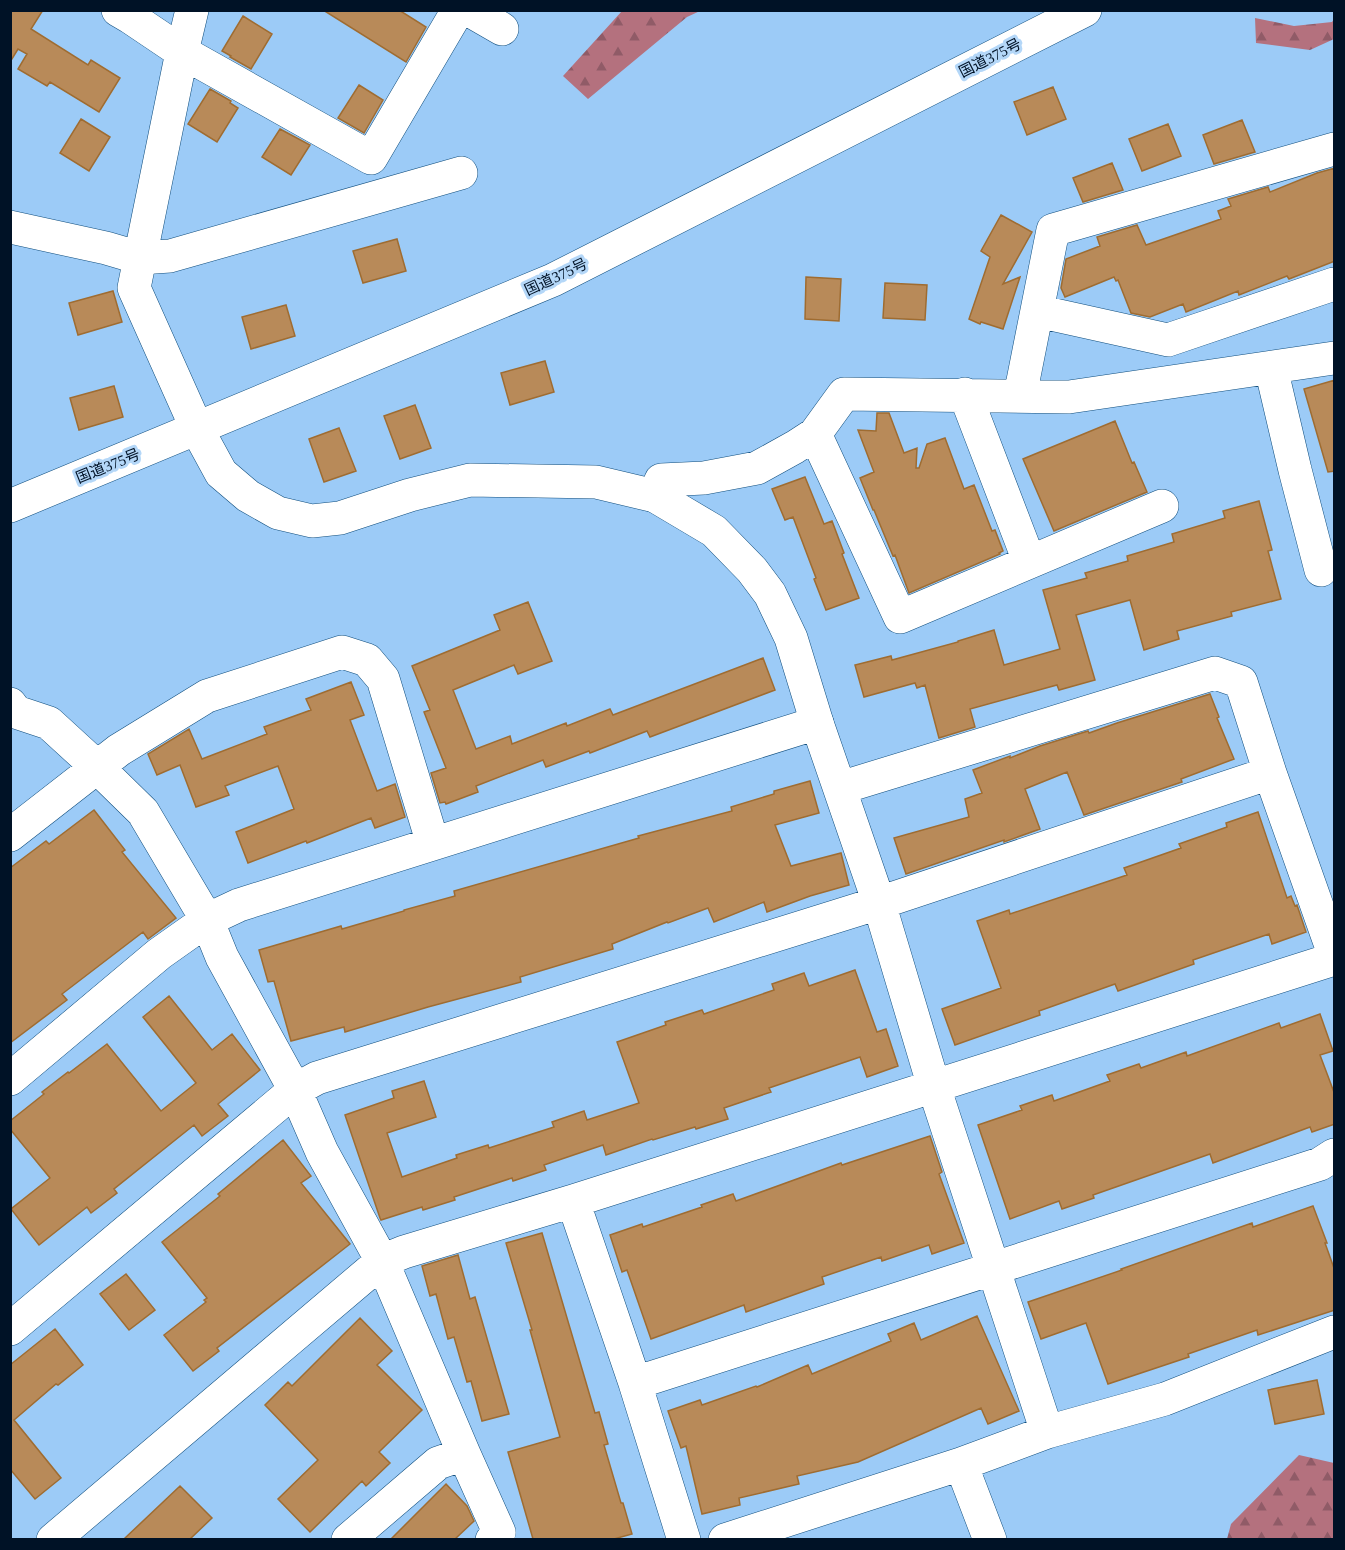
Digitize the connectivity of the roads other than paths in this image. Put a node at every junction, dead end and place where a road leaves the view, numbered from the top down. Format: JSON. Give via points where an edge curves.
{"nodes":[{"id":1,"x":118,"y":10,"type":"edge"},
{"id":2,"x":192,"y":10,"type":"edge"},
{"id":3,"x":458,"y":10,"type":"edge"},
{"id":4,"x":469,"y":10,"type":"edge"},
{"id":5,"x":1085,"y":10,"type":"edge"},
{"id":6,"x":502,"y":29,"type":"dead end"},
{"id":7,"x":182,"y":52,"type":"junction"},
{"id":8,"x":1335,"y":149,"type":"edge"},
{"id":9,"x":461,"y":173,"type":"dead end"},
{"id":10,"x":10,"y":226,"type":"edge"},
{"id":11,"x":140,"y":258,"type":"junction"},
{"id":12,"x":1335,"y":285,"type":"edge"},
{"id":13,"x":1037,"y":311,"type":"junction"},
{"id":14,"x":1335,"y":358,"type":"edge"},
{"id":15,"x":1271,"y":368,"type":"junction"},
{"id":16,"x":965,"y":394,"type":"junction"},
{"id":17,"x":1020,"y":396,"type":"junction"},
{"id":18,"x":197,"y":429,"type":"junction"},
{"id":19,"x":815,"y":434,"type":"junction"},
{"id":20,"x":655,"y":496,"type":"junction"},
{"id":21,"x":10,"y":506,"type":"edge"},
{"id":22,"x":1162,"y":506,"type":"dead end"},
{"id":23,"x":1029,"y":561,"type":"junction"},
{"id":24,"x":1321,"y":570,"type":"dead end"},
{"id":25,"x":10,"y":704,"type":"edge"},
{"id":26,"x":817,"y":723,"type":"junction"},
{"id":27,"x":97,"y":767,"type":"junction"},
{"id":28,"x":1270,"y":773,"type":"junction"},
{"id":29,"x":840,"y":788,"type":"junction"},
{"id":30,"x":10,"y":835,"type":"edge"},
{"id":31,"x":433,"y":844,"type":"junction"},
{"id":32,"x":879,"y":903,"type":"junction"},
{"id":33,"x":207,"y":920,"type":"junction"},
{"id":34,"x":1335,"y":957,"type":"edge"},
{"id":35,"x":10,"y":1079,"type":"edge"},
{"id":36,"x":934,"y":1087,"type":"junction"},
{"id":37,"x":295,"y":1090,"type":"junction"},
{"id":38,"x":1335,"y":1155,"type":"edge"},
{"id":39,"x":573,"y":1201,"type":"junction"},
{"id":40,"x":382,"y":1261,"type":"junction"},
{"id":41,"x":994,"y":1269,"type":"junction"},
{"id":42,"x":10,"y":1329,"type":"edge"},
{"id":43,"x":1335,"y":1332,"type":"edge"},
{"id":44,"x":635,"y":1383,"type":"junction"},
{"id":45,"x":1047,"y":1432,"type":"junction"},
{"id":46,"x":464,"y":1454,"type":"junction"},
{"id":47,"x":962,"y":1464,"type":"junction"},
{"id":48,"x":53,"y":1539,"type":"edge"},
{"id":49,"x":348,"y":1539,"type":"edge"},
{"id":50,"x":492,"y":1539,"type":"edge"},
{"id":51,"x":684,"y":1539,"type":"edge"},
{"id":52,"x":725,"y":1539,"type":"edge"},
{"id":53,"x":990,"y":1539,"type":"edge"}],
"edges":[{"from":1,"to":7,"type":"main road"},
{"from":2,"to":7,"type":"main road"},
{"from":3,"to":7,"type":"main road","via":[[371,159]]},
{"from":4,"to":6,"type":"main road"},
{"from":5,"to":18,"type":"main road","name":"国道375号","via":[[553,280]]},
{"from":7,"to":11,"type":"main road"},
{"from":8,"to":13,"type":"main road","via":[[1053,230]]},
{"from":9,"to":11,"type":"main road","via":[[170,256]]},
{"from":10,"to":11,"type":"main road"},
{"from":11,"to":18,"type":"main road","via":[[134,288]]},
{"from":12,"to":13,"type":"main road","via":[[1168,340]]},
{"from":13,"to":17,"type":"main road"},
{"from":14,"to":15,"type":"main road"},
{"from":15,"to":17,"type":"main road","via":[[1069,397]]},
{"from":15,"to":24,"type":"main road"},
{"from":16,"to":17,"type":"main road"},
{"from":16,"to":19,"type":"main road","via":[[844,394]]},
{"from":16,"to":23,"type":"main road"},
{"from":18,"to":20,"type":"main road","via":[[221,473],[249,496],[278,513],[312,521],[340,518],[470,480],[596,483]]},
{"from":18,"to":21,"type":"main road","name":"国道375号"},
{"from":19,"to":20,"type":"main road","via":[[757,468],[704,478],[662,480]]},
{"from":19,"to":23,"type":"main road","via":[[900,617]]},
{"from":20,"to":26,"type":"main road","via":[[714,531],[770,594],[791,638]]},
{"from":22,"to":23,"type":"main road"},
{"from":25,"to":27,"type":"main road","via":[[16,712],[49,723]]},
{"from":26,"to":29,"type":"main road"},
{"from":26,"to":31,"type":"main road"},
{"from":27,"to":30,"type":"main road"},
{"from":27,"to":31,"type":"main road","via":[[207,696],[342,652],[367,660],[382,679]]},
{"from":27,"to":33,"type":"main road","via":[[142,812]]},
{"from":28,"to":29,"type":"main road","via":[[1241,682],[1215,673]]},
{"from":28,"to":32,"type":"main road"},
{"from":28,"to":34,"type":"main road"},
{"from":29,"to":32,"type":"main road"},
{"from":31,"to":33,"type":"main road","via":[[239,905]]},
{"from":32,"to":36,"type":"main road"},
{"from":32,"to":37,"type":"main road","via":[[317,1078]]},
{"from":33,"to":35,"type":"main road","via":[[159,954]]},
{"from":33,"to":37,"type":"main road","via":[[222,957]]},
{"from":34,"to":36,"type":"main road"},
{"from":36,"to":39,"type":"main road"},
{"from":36,"to":41,"type":"main road"},
{"from":37,"to":40,"type":"main road","via":[[322,1152]]},
{"from":37,"to":42,"type":"main road"},
{"from":38,"to":41,"type":"main road","via":[[1320,1164]]},
{"from":39,"to":40,"type":"main road"},
{"from":39,"to":44,"type":"main road"},
{"from":40,"to":46,"type":"main road"},
{"from":40,"to":48,"type":"main road"},
{"from":41,"to":44,"type":"main road"},
{"from":41,"to":45,"type":"main road"},
{"from":43,"to":45,"type":"main road","via":[[1165,1399]]},
{"from":44,"to":51,"type":"main road"},
{"from":45,"to":47,"type":"main road"},
{"from":46,"to":49,"type":"main road","via":[[438,1463]]},
{"from":46,"to":50,"type":"main road","via":[[499,1532]]},
{"from":47,"to":52,"type":"main road"},
{"from":47,"to":53,"type":"main road"}]}
